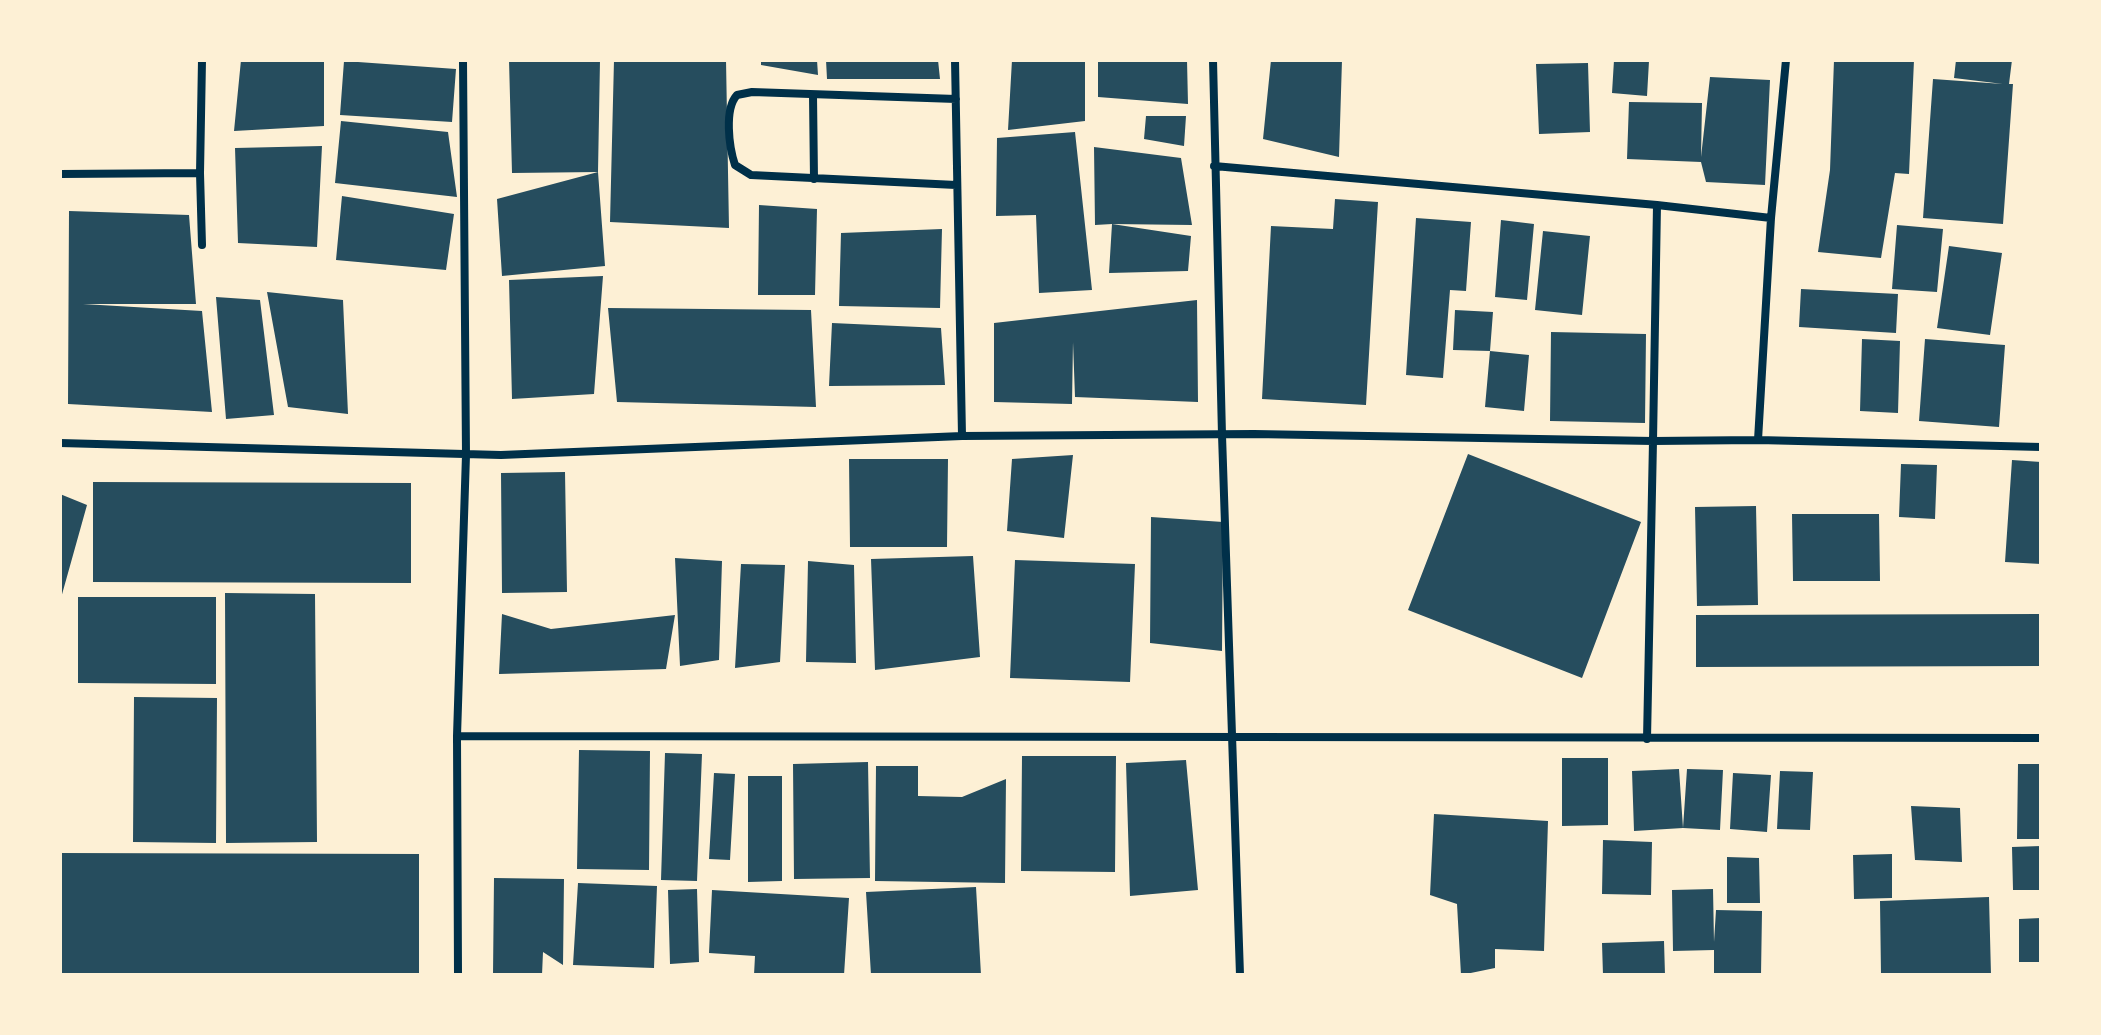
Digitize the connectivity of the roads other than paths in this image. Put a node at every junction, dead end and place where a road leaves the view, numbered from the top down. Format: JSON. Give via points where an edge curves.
{"nodes":[{"id":1,"x":202,"y":60,"type":"edge"},
{"id":2,"x":463,"y":60,"type":"edge"},
{"id":3,"x":955,"y":60,"type":"edge"},
{"id":4,"x":1213,"y":60,"type":"edge"},
{"id":5,"x":1786,"y":60,"type":"edge"},
{"id":6,"x":813,"y":95,"type":"junction"},
{"id":7,"x":956,"y":99,"type":"junction"},
{"id":8,"x":1214,"y":166,"type":"junction"},
{"id":9,"x":200,"y":173,"type":"junction"},
{"id":10,"x":60,"y":174,"type":"edge"},
{"id":11,"x":814,"y":179,"type":"junction"},
{"id":12,"x":956,"y":185,"type":"junction"},
{"id":13,"x":1657,"y":205,"type":"junction"},
{"id":14,"x":1771,"y":218,"type":"junction"},
{"id":15,"x":202,"y":245,"type":"dead end"},
{"id":16,"x":1222,"y":435,"type":"junction"},
{"id":17,"x":962,"y":436,"type":"junction"},
{"id":18,"x":1758,"y":440,"type":"junction"},
{"id":19,"x":1653,"y":441,"type":"junction"},
{"id":20,"x":60,"y":443,"type":"edge"},
{"id":21,"x":2041,"y":447,"type":"edge"},
{"id":22,"x":466,"y":455,"type":"junction"},
{"id":23,"x":457,"y":736,"type":"junction"},
{"id":24,"x":1232,"y":736,"type":"junction"},
{"id":25,"x":2041,"y":738,"type":"edge"},
{"id":26,"x":1647,"y":739,"type":"junction"},
{"id":27,"x":458,"y":975,"type":"edge"},
{"id":28,"x":1240,"y":975,"type":"edge"}],
"edges":[{"from":1,"to":9,"type":"street"},
{"from":2,"to":22,"type":"street"},
{"from":3,"to":7,"type":"street"},
{"from":4,"to":8,"type":"street"},
{"from":5,"to":14,"type":"street"},
{"from":6,"to":7,"type":"street"},
{"from":6,"to":11,"type":"street"},
{"from":6,"to":11,"type":"street","via":[[752,92],[737,95],[730,108],[732,155],[742,171]]},
{"from":7,"to":12,"type":"street"},
{"from":8,"to":13,"type":"street"},
{"from":8,"to":16,"type":"street"},
{"from":9,"to":10,"type":"street"},
{"from":9,"to":15,"type":"street"},
{"from":11,"to":12,"type":"street"},
{"from":12,"to":17,"type":"street"},
{"from":13,"to":14,"type":"street"},
{"from":13,"to":19,"type":"street"},
{"from":14,"to":18,"type":"street"},
{"from":16,"to":17,"type":"street"},
{"from":16,"to":19,"type":"street"},
{"from":16,"to":24,"type":"street"},
{"from":17,"to":22,"type":"street"},
{"from":18,"to":19,"type":"street"},
{"from":18,"to":21,"type":"street"},
{"from":19,"to":26,"type":"street"},
{"from":20,"to":22,"type":"street"},
{"from":22,"to":23,"type":"street"},
{"from":23,"to":24,"type":"street"},
{"from":23,"to":27,"type":"street"},
{"from":24,"to":26,"type":"street"},
{"from":24,"to":28,"type":"street"},
{"from":25,"to":26,"type":"street"}]}
